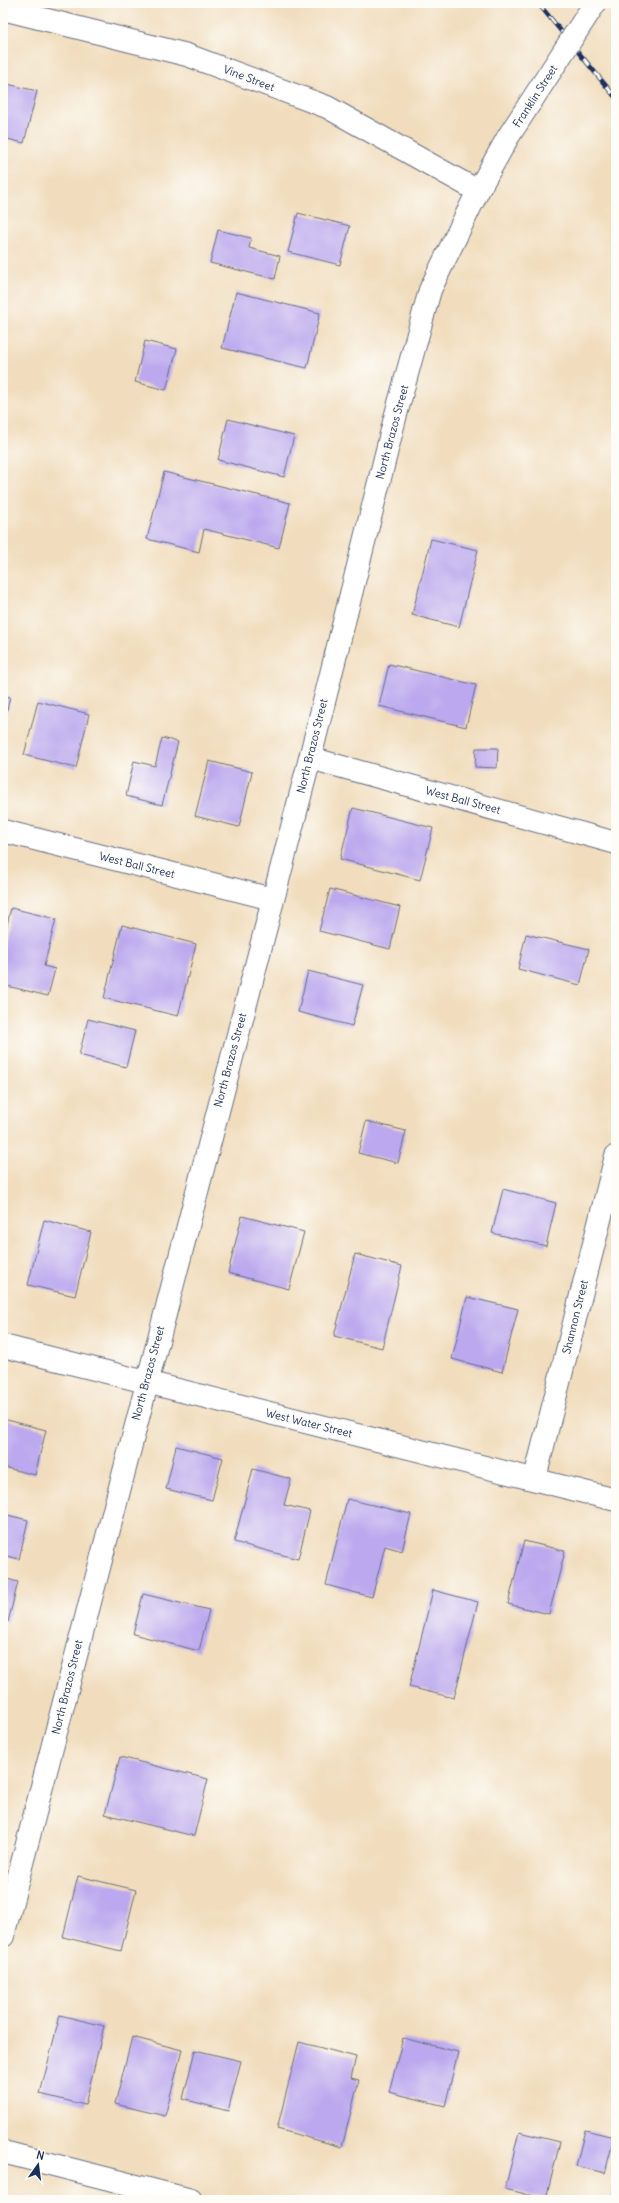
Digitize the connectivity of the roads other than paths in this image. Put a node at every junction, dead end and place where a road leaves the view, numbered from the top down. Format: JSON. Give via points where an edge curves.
{"nodes":[{"id":1,"x":595,"y":3,"type":"edge"},
{"id":2,"x":3,"y":9,"type":"edge"},
{"id":3,"x":478,"y":191,"type":"junction"},
{"id":4,"x":310,"y":758,"type":"junction"},
{"id":5,"x":3,"y":831,"type":"edge"},
{"id":6,"x":616,"y":842,"type":"edge"},
{"id":7,"x":272,"y":899,"type":"junction"},
{"id":8,"x":616,"y":1156,"type":"edge"},
{"id":9,"x":3,"y":1346,"type":"edge"},
{"id":10,"x":146,"y":1383,"type":"junction"},
{"id":11,"x":534,"y":1478,"type":"junction"},
{"id":12,"x":616,"y":1500,"type":"edge"},
{"id":13,"x":3,"y":1936,"type":"edge"},
{"id":14,"x":3,"y":2152,"type":"edge"},
{"id":15,"x":192,"y":2200,"type":"edge"}],
"edges":[{"from":1,"to":3,"type":"street","name":"Franklin Street","bridge":true,"via":[[508,137]]},
{"from":2,"to":3,"type":"street","name":"Vine Street","via":[[187,55],[327,108]]},
{"from":3,"to":4,"type":"street","name":"North Brazos Street","via":[[430,290],[395,418]]},
{"from":4,"to":6,"type":"street","name":"West Ball Street"},
{"from":4,"to":7,"type":"street","name":"North Brazos Street"},
{"from":5,"to":7,"type":"street","name":"West Ball Street"},
{"from":7,"to":10,"type":"street","name":"North Brazos Street"},
{"from":8,"to":11,"type":"street","name":"Shannon Street"},
{"from":9,"to":10,"type":"street","name":"West Water Street"},
{"from":10,"to":11,"type":"street","name":"West Water Street"},
{"from":10,"to":13,"type":"street","name":"North Brazos Street"},
{"from":11,"to":12,"type":"street","name":"West Water Street"},
{"from":14,"to":15,"type":"street"}]}
